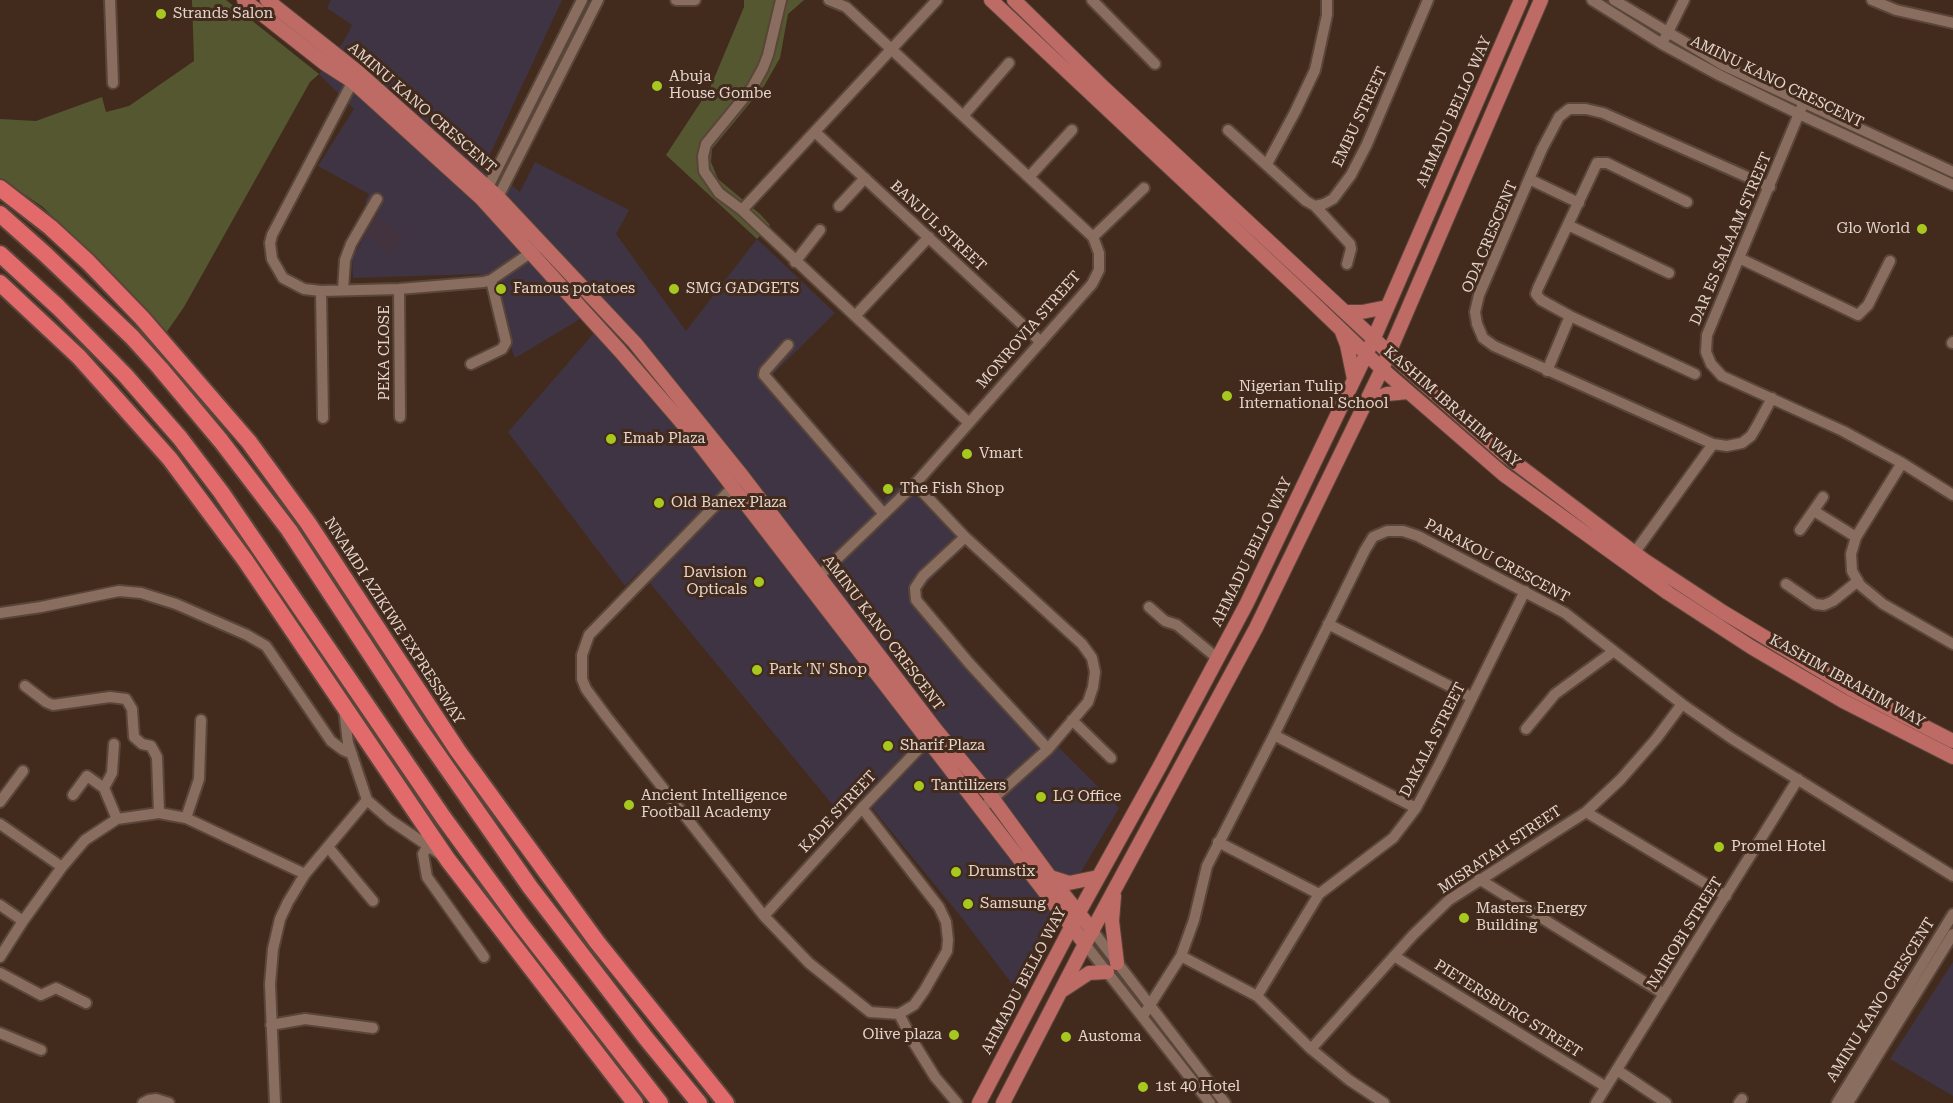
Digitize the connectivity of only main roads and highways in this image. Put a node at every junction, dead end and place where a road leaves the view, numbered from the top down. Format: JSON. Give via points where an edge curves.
{"nodes":[{"id":1,"x":244,"y":0,"type":"edge"},
{"id":2,"x":267,"y":0,"type":"edge"},
{"id":3,"x":991,"y":0,"type":"edge"},
{"id":4,"x":1014,"y":0,"type":"edge"},
{"id":5,"x":1521,"y":0,"type":"edge"},
{"id":6,"x":1550,"y":0,"type":"edge"},
{"id":7,"x":1539,"y":4,"type":"edge"},
{"id":8,"x":329,"y":57,"type":"junction"},
{"id":9,"x":0,"y":188,"type":"edge"},
{"id":10,"x":489,"y":198,"type":"junction"},
{"id":11,"x":0,"y":214,"type":"edge"},
{"id":12,"x":0,"y":254,"type":"edge"},
{"id":13,"x":0,"y":283,"type":"edge"},
{"id":14,"x":1387,"y":307,"type":"junction"},
{"id":15,"x":1347,"y":312,"type":"junction"},
{"id":16,"x":1340,"y":328,"type":"junction"},
{"id":17,"x":1399,"y":328,"type":"junction"},
{"id":18,"x":1374,"y":338,"type":"junction"},
{"id":19,"x":1389,"y":352,"type":"junction"},
{"id":20,"x":1366,"y":353,"type":"junction"},
{"id":21,"x":1406,"y":368,"type":"junction"},
{"id":22,"x":1382,"y":369,"type":"junction"},
{"id":23,"x":1354,"y":379,"type":"junction"},
{"id":24,"x":1408,"y":392,"type":"junction"},
{"id":25,"x":1366,"y":402,"type":"junction"},
{"id":26,"x":221,"y":492,"type":"junction"},
{"id":27,"x":245,"y":560,"type":"junction"},
{"id":28,"x":932,"y":735,"type":"junction"},
{"id":29,"x":1953,"y":741,"type":"edge"},
{"id":30,"x":1953,"y":757,"type":"edge"},
{"id":31,"x":1050,"y":877,"type":"junction"},
{"id":32,"x":1098,"y":877,"type":"junction"},
{"id":33,"x":530,"y":887,"type":"junction"},
{"id":34,"x":1114,"y":892,"type":"junction"},
{"id":35,"x":1071,"y":919,"type":"junction"},
{"id":36,"x":1093,"y":931,"type":"junction"},
{"id":37,"x":597,"y":942,"type":"junction"},
{"id":38,"x":1085,"y":944,"type":"junction"},
{"id":39,"x":535,"y":975,"type":"junction"},
{"id":40,"x":1061,"y":991,"type":"junction"},
{"id":41,"x":584,"y":1006,"type":"junction"},
{"id":42,"x":635,"y":1103,"type":"edge"},
{"id":43,"x":660,"y":1103,"type":"edge"},
{"id":44,"x":699,"y":1103,"type":"edge"},
{"id":45,"x":726,"y":1103,"type":"edge"},
{"id":46,"x":979,"y":1103,"type":"edge"},
{"id":47,"x":1003,"y":1103,"type":"edge"}],
"edges":[{"from":1,"to":8,"type":"main road"},
{"from":2,"to":8,"type":"main road"},
{"from":3,"to":16,"type":"main road","name":"KASHIM IBRAHIM WAY"},
{"from":4,"to":15,"type":"main road","name":"KASHIM IBRAHIM WAY"},
{"from":5,"to":14,"type":"main road","name":"AHMADU BELLO WAY"},
{"from":6,"to":7,"type":"main road"},
{"from":7,"to":17,"type":"main road"},
{"from":8,"to":10,"type":"main road","name":"AMINU KANO CRESCENT"},
{"from":9,"to":37,"type":"highway","name":"NNAMDI AZIKIWE EXPRESSWAY","via":[[88,262],[249,442],[308,523],[458,751]]},
{"from":10,"to":28,"type":"main road","name":"AMINU KANO CRESCENT","via":[[531,252],[678,418]]},
{"from":10,"to":28,"type":"main road","name":"AMINU KANO CRESCENT","via":[[543,243],[635,343],[820,576]]},
{"from":11,"to":33,"type":"highway","via":[[138,343],[221,441],[289,530],[423,734]]},
{"from":12,"to":26,"type":"highway","via":[[125,375]]},
{"from":13,"to":27,"type":"highway","via":[[79,357],[150,435]]},
{"from":14,"to":15,"type":"main road"},
{"from":14,"to":18,"type":"main road","name":"AHMADU BELLO WAY"},
{"from":15,"to":18,"type":"main road","name":"KASHIM IBRAHIM WAY"},
{"from":16,"to":20,"type":"main road","name":"KASHIM IBRAHIM WAY"},
{"from":16,"to":23,"type":"main road"},
{"from":17,"to":19,"type":"main road"},
{"from":17,"to":21,"type":"main road"},
{"from":18,"to":19,"type":"main road","name":"KASHIM IBRAHIM WAY"},
{"from":18,"to":20,"type":"main road","name":"AHMADU BELLO WAY"},
{"from":19,"to":21,"type":"main road","name":"KASHIM IBRAHIM WAY"},
{"from":19,"to":22,"type":"main road"},
{"from":20,"to":22,"type":"main road","name":"KASHIM IBRAHIM WAY"},
{"from":20,"to":23,"type":"main road","name":"AHMADU BELLO WAY"},
{"from":21,"to":29,"type":"main road","name":"KASHIM IBRAHIM WAY","via":[[1505,455],[1635,552],[1723,612],[1851,689]]},
{"from":22,"to":24,"type":"main road","name":"KASHIM IBRAHIM WAY"},
{"from":22,"to":25,"type":"main road"},
{"from":23,"to":32,"type":"main road","name":"AHMADU BELLO WAY","via":[[1247,603]]},
{"from":24,"to":25,"type":"main road"},
{"from":24,"to":30,"type":"main road","name":"KASHIM IBRAHIM WAY","via":[[1503,474],[1668,593],[1843,701]]},
{"from":25,"to":34,"type":"main road","via":[[1256,628]]},
{"from":26,"to":27,"type":"highway"},
{"from":26,"to":41,"type":"highway","via":[[444,817]]},
{"from":27,"to":39,"type":"highway","via":[[448,860]]},
{"from":28,"to":31,"type":"main road","name":"AMINU KANO CRESCENT","via":[[993,799]]},
{"from":28,"to":35,"type":"main road","name":"AMINU KANO CRESCENT","via":[[981,809]]},
{"from":31,"to":32,"type":"main road","via":[[1069,883]]},
{"from":31,"to":35,"type":"main road","name":"AMINU KANO CRESCENT"},
{"from":32,"to":35,"type":"main road","name":"AHMADU BELLO WAY"},
{"from":33,"to":37,"type":"highway"},
{"from":33,"to":44,"type":"highway"},
{"from":34,"to":36,"type":"main road"},
{"from":34,"to":40,"type":"main road","via":[[1112,967],[1089,973]]},
{"from":35,"to":36,"type":"main road","name":"AMINU KANO CRESCENT"},
{"from":35,"to":38,"type":"main road","name":"AMINU KANO CRESCENT"},
{"from":35,"to":46,"type":"main road","name":"AHMADU BELLO WAY","via":[[1064,940]]},
{"from":36,"to":38,"type":"main road"},
{"from":37,"to":45,"type":"highway","name":"NNAMDI AZIKIWE EXPRESSWAY"},
{"from":38,"to":40,"type":"main road"},
{"from":39,"to":41,"type":"highway"},
{"from":39,"to":42,"type":"highway"},
{"from":40,"to":47,"type":"main road"},
{"from":41,"to":43,"type":"highway"}]}
